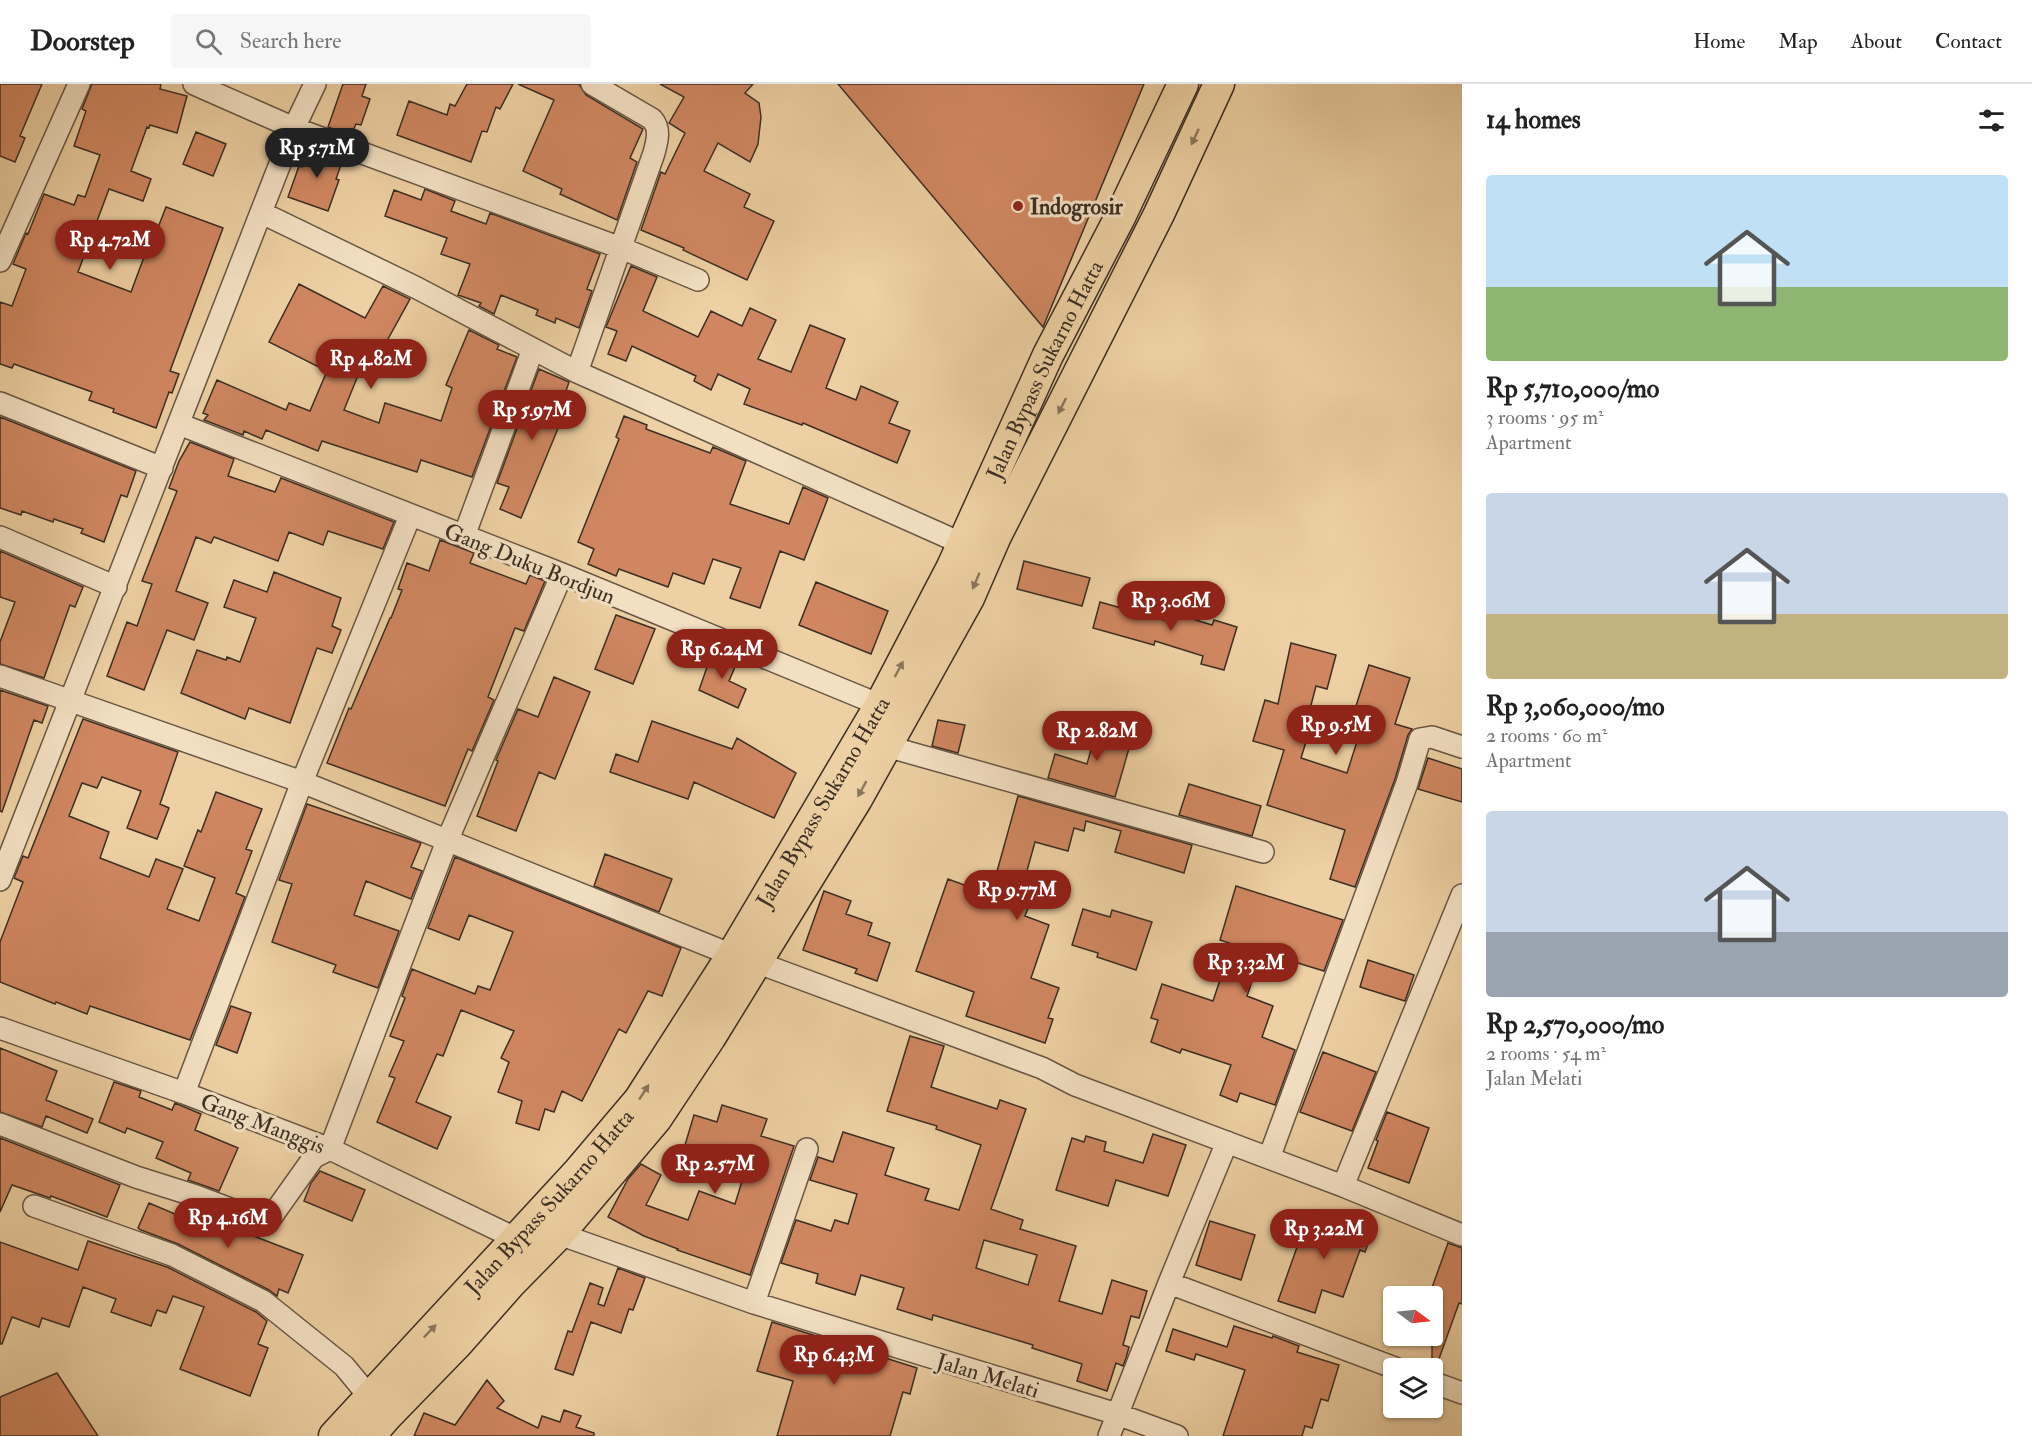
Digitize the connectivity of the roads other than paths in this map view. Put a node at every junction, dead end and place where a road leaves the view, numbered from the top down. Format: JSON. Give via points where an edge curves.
{"nodes":[{"id":1,"x":79,"y":84,"type":"edge"},
{"id":2,"x":194,"y":84,"type":"edge"},
{"id":3,"x":315,"y":84,"type":"edge"},
{"id":4,"x":592,"y":84,"type":"edge"},
{"id":5,"x":1183,"y":84,"type":"edge"},
{"id":6,"x":1219,"y":84,"type":"edge"},
{"id":7,"x":294,"y":128,"type":"junction"},
{"id":8,"x":262,"y":213,"type":"junction"},
{"id":9,"x":6,"y":232,"type":"edge"},
{"id":10,"x":621,"y":248,"type":"junction"},
{"id":11,"x":0,"y":261,"type":"edge"},
{"id":12,"x":698,"y":280,"type":"dead end"},
{"id":13,"x":1071,"y":311,"type":"junction"},
{"id":14,"x":1103,"y":327,"type":"junction"},
{"id":15,"x":533,"y":349,"type":"junction"},
{"id":16,"x":1048,"y":355,"type":"junction"},
{"id":17,"x":1080,"y":371,"type":"junction"},
{"id":18,"x":577,"y":372,"type":"junction"},
{"id":19,"x":0,"y":403,"type":"edge"},
{"id":20,"x":179,"y":424,"type":"junction"},
{"id":21,"x":162,"y":468,"type":"junction"},
{"id":22,"x":410,"y":516,"type":"junction"},
{"id":23,"x":464,"y":536,"type":"junction"},
{"id":24,"x":0,"y":537,"type":"edge"},
{"id":25,"x":963,"y":544,"type":"junction"},
{"id":26,"x":562,"y":574,"type":"junction"},
{"id":27,"x":116,"y":587,"type":"junction"},
{"id":28,"x":0,"y":676,"type":"edge"},
{"id":29,"x":71,"y":702,"type":"junction"},
{"id":30,"x":880,"y":705,"type":"junction"},
{"id":31,"x":886,"y":746,"type":"junction"},
{"id":32,"x":1462,"y":747,"type":"edge"},
{"id":33,"x":302,"y":782,"type":"junction"},
{"id":34,"x":447,"y":841,"type":"junction"},
{"id":35,"x":1263,"y":852,"type":"dead end"},
{"id":36,"x":0,"y":880,"type":"edge"},
{"id":37,"x":1462,"y":895,"type":"edge"},
{"id":38,"x":744,"y":959,"type":"junction"},
{"id":39,"x":0,"y":1028,"type":"edge"},
{"id":40,"x":184,"y":1094,"type":"junction"},
{"id":41,"x":0,"y":1124,"type":"edge"},
{"id":42,"x":1227,"y":1142,"type":"junction"},
{"id":43,"x":330,"y":1149,"type":"junction"},
{"id":44,"x":807,"y":1149,"type":"dead end"},
{"id":45,"x":1269,"y":1158,"type":"junction"},
{"id":46,"x":1343,"y":1186,"type":"junction"},
{"id":47,"x":34,"y":1206,"type":"dead end"},
{"id":48,"x":560,"y":1234,"type":"junction"},
{"id":49,"x":1462,"y":1235,"type":"edge"},
{"id":50,"x":517,"y":1239,"type":"junction"},
{"id":51,"x":1169,"y":1283,"type":"junction"},
{"id":52,"x":754,"y":1303,"type":"junction"},
{"id":53,"x":1383,"y":1363,"type":"edge"},
{"id":54,"x":414,"y":1369,"type":"junction"},
{"id":55,"x":1443,"y":1386,"type":"edge"},
{"id":56,"x":1462,"y":1393,"type":"edge"},
{"id":57,"x":1117,"y":1414,"type":"junction"},
{"id":58,"x":375,"y":1416,"type":"edge"},
{"id":59,"x":334,"y":1436,"type":"edge"},
{"id":60,"x":1109,"y":1436,"type":"edge"},
{"id":61,"x":1177,"y":1436,"type":"edge"}],
"edges":[{"from":1,"to":9,"type":"street"},
{"from":2,"to":7,"type":"street"},
{"from":3,"to":7,"type":"street"},
{"from":4,"to":10,"type":"street","via":[[652,118],[658,127],[654,153]]},
{"from":5,"to":13,"type":"highway","name":"Jalan Bypass Sukarno Hatta","via":[[1150,158]]},
{"from":6,"to":14,"type":"highway","name":"Jalan Bypass Sukarno Hatta","one_way":true},
{"from":7,"to":8,"type":"street"},
{"from":7,"to":10,"type":"street"},
{"from":8,"to":15,"type":"street"},
{"from":8,"to":20,"type":"street"},
{"from":9,"to":11,"type":"street"},
{"from":10,"to":12,"type":"street"},
{"from":10,"to":18,"type":"street"},
{"from":13,"to":14,"type":"highway"},
{"from":13,"to":16,"type":"highway","name":"Jalan Bypass Sukarno Hatta"},
{"from":14,"to":17,"type":"highway","name":"Jalan Bypass Sukarno Hatta"},
{"from":15,"to":18,"type":"street"},
{"from":15,"to":23,"type":"street"},
{"from":16,"to":17,"type":"highway"},
{"from":16,"to":25,"type":"highway","name":"Jalan Bypass Sukarno Hatta"},
{"from":17,"to":31,"type":"highway","name":"Jalan Bypass Sukarno Hatta","one_way":true,"via":[[969,598]]},
{"from":18,"to":25,"type":"street"},
{"from":19,"to":21,"type":"street"},
{"from":20,"to":21,"type":"street"},
{"from":20,"to":22,"type":"street","name":"Gang Duku Bordjun"},
{"from":21,"to":27,"type":"street"},
{"from":22,"to":23,"type":"street","name":"Gang Duku Bordjun"},
{"from":22,"to":33,"type":"street"},
{"from":23,"to":26,"type":"street","name":"Gang Duku Bordjun"},
{"from":24,"to":27,"type":"street"},
{"from":30,"to":25,"type":"highway","name":"Jalan Bypass Sukarno Hatta","one_way":true},
{"from":26,"to":30,"type":"street","name":"Gang Duku Bordjun"},
{"from":26,"to":34,"type":"street"},
{"from":27,"to":29,"type":"street"},
{"from":28,"to":29,"type":"street"},
{"from":29,"to":33,"type":"street"},
{"from":29,"to":36,"type":"street"},
{"from":30,"to":38,"type":"highway","name":"Jalan Bypass Sukarno Hatta"},
{"from":31,"to":35,"type":"street"},
{"from":31,"to":38,"type":"highway","name":"Jalan Bypass Sukarno Hatta","one_way":true,"via":[[857,799]]},
{"from":32,"to":45,"type":"street","via":[[1432,737],[1420,739]]},
{"from":33,"to":34,"type":"street"},
{"from":33,"to":40,"type":"street"},
{"from":34,"to":38,"type":"street"},
{"from":34,"to":43,"type":"street"},
{"from":37,"to":46,"type":"street"},
{"from":38,"to":42,"type":"street","via":[[1042,1068],[1075,1085]]},
{"from":38,"to":48,"type":"highway","name":"Jalan Bypass Sukarno Hatta","via":[[711,1038],[657,1118]]},
{"from":50,"to":38,"type":"highway","name":"Jalan Bypass Sukarno Hatta","one_way":true,"via":[[639,1100]]},
{"from":39,"to":40,"type":"street","name":"Gang Manggis"},
{"from":40,"to":43,"type":"street","name":"Gang Manggis"},
{"from":41,"to":43,"type":"street","via":[[262,1221],[272,1216],[314,1157]]},
{"from":42,"to":45,"type":"street"},
{"from":42,"to":51,"type":"street"},
{"from":43,"to":50,"type":"street","name":"Gang Manggis"},
{"from":44,"to":52,"type":"street"},
{"from":45,"to":46,"type":"street"},
{"from":46,"to":49,"type":"street"},
{"from":47,"to":58,"type":"street","via":[[172,1255],[262,1301],[344,1366]]},
{"from":48,"to":52,"type":"street","name":"Jalan Melati"},
{"from":48,"to":54,"type":"highway","name":"Jalan Bypass Sukarno Hatta"},
{"from":54,"to":50,"type":"highway","name":"Jalan Bypass Sukarno Hatta","one_way":true},
{"from":51,"to":53,"type":"street"},
{"from":51,"to":57,"type":"street"},
{"from":52,"to":57,"type":"street","name":"Jalan Melati"},
{"from":54,"to":58,"type":"highway","name":"Jalan Bypass Sukarno Hatta"},
{"from":55,"to":56,"type":"street"},
{"from":57,"to":60,"type":"street"},
{"from":57,"to":61,"type":"street","name":"Jalan Melati"},
{"from":58,"to":59,"type":"highway","name":"Jalan Bypass Sukarno Hatta"}]}
